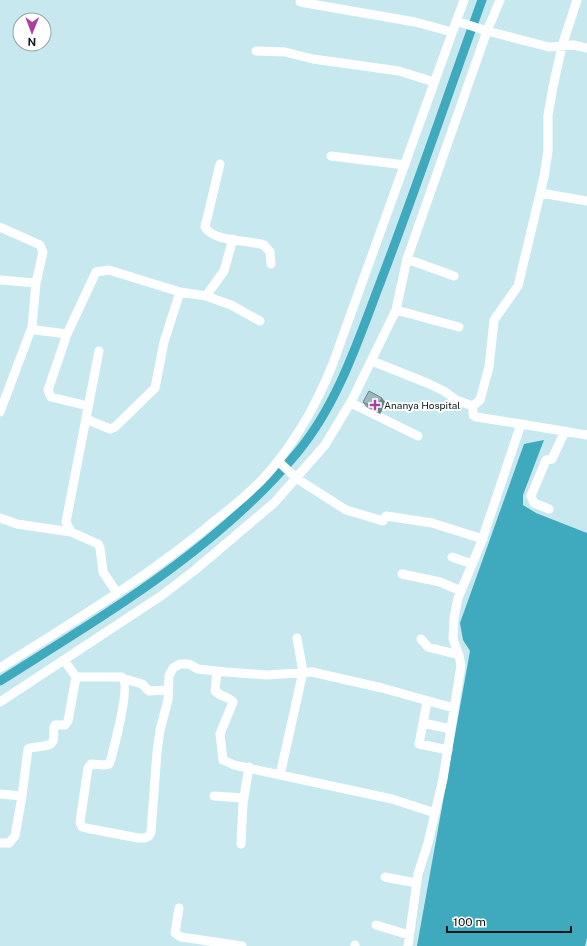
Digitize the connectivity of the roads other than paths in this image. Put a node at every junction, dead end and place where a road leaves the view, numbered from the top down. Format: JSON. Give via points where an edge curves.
{"nodes":[{"id":1,"x":464,"y":0,"type":"edge"},
{"id":2,"x":500,"y":0,"type":"edge"},
{"id":3,"x":578,"y":0,"type":"edge"},
{"id":4,"x":300,"y":2,"type":"dead end"},
{"id":5,"x":456,"y":20,"type":"junction"},
{"id":6,"x":483,"y":29,"type":"junction"},
{"id":7,"x":452,"y":32,"type":"junction"},
{"id":8,"x":562,"y":46,"type":"junction"},
{"id":9,"x":587,"y":48,"type":"edge"},
{"id":10,"x":256,"y":51,"type":"dead end"},
{"id":11,"x":434,"y":82,"type":"junction"},
{"id":12,"x":331,"y":156,"type":"dead end"},
{"id":13,"x":220,"y":164,"type":"dead end"},
{"id":14,"x":405,"y":165,"type":"junction"},
{"id":15,"x":541,"y":193,"type":"junction"},
{"id":16,"x":587,"y":201,"type":"edge"},
{"id":17,"x":0,"y":227,"type":"edge"},
{"id":18,"x":233,"y":239,"type":"junction"},
{"id":19,"x":407,"y":259,"type":"junction"},
{"id":20,"x":271,"y":264,"type":"dead end"},
{"id":21,"x":454,"y":276,"type":"dead end"},
{"id":22,"x":0,"y":280,"type":"edge"},
{"id":23,"x":36,"y":283,"type":"junction"},
{"id":24,"x":180,"y":292,"type":"junction"},
{"id":25,"x":206,"y":296,"type":"junction"},
{"id":26,"x":396,"y":310,"type":"junction"},
{"id":27,"x":260,"y":321,"type":"dead end"},
{"id":28,"x":32,"y":327,"type":"junction"},
{"id":29,"x":459,"y":327,"type":"dead end"},
{"id":30,"x":67,"y":334,"type":"junction"},
{"id":31,"x":99,"y":351,"type":"dead end"},
{"id":32,"x":372,"y":361,"type":"junction"},
{"id":33,"x":351,"y":403,"type":"junction"},
{"id":34,"x":88,"y":406,"type":"junction"},
{"id":35,"x":473,"y":406,"type":"junction"},
{"id":36,"x":0,"y":412,"type":"edge"},
{"id":37,"x":86,"y":419,"type":"junction"},
{"id":38,"x":521,"y":424,"type":"junction"},
{"id":39,"x":565,"y":431,"type":"junction"},
{"id":40,"x":587,"y":435,"type":"edge"},
{"id":41,"x":418,"y":436,"type":"dead end"},
{"id":42,"x":279,"y":463,"type":"junction"},
{"id":43,"x":293,"y":476,"type":"junction"},
{"id":44,"x":549,"y":510,"type":"dead end"},
{"id":45,"x":0,"y":518,"type":"edge"},
{"id":46,"x":71,"y":532,"type":"junction"},
{"id":47,"x":482,"y":539,"type":"junction"},
{"id":48,"x":452,"y":557,"type":"dead end"},
{"id":49,"x":472,"y":564,"type":"junction"},
{"id":50,"x":402,"y":574,"type":"dead end"},
{"id":51,"x":461,"y":591,"type":"junction"},
{"id":52,"x":117,"y":593,"type":"junction"},
{"id":53,"x":297,"y":638,"type":"dead end"},
{"id":54,"x":421,"y":640,"type":"dead end"},
{"id":55,"x":459,"y":655,"type":"junction"},
{"id":56,"x":64,"y":660,"type":"junction"},
{"id":57,"x":0,"y":668,"type":"edge"},
{"id":58,"x":217,"y":671,"type":"junction"},
{"id":59,"x":303,"y":672,"type":"junction"},
{"id":60,"x":76,"y":677,"type":"junction"},
{"id":61,"x":125,"y":679,"type":"junction"},
{"id":62,"x":168,"y":690,"type":"junction"},
{"id":63,"x":0,"y":702,"type":"edge"},
{"id":64,"x":427,"y":702,"type":"junction"},
{"id":65,"x":454,"y":708,"type":"junction"},
{"id":66,"x":423,"y":723,"type":"junction"},
{"id":67,"x":451,"y":729,"type":"junction"},
{"id":68,"x":448,"y":750,"type":"junction"},
{"id":69,"x":249,"y":767,"type":"junction"},
{"id":70,"x":280,"y":775,"type":"junction"},
{"id":71,"x":0,"y":794,"type":"edge"},
{"id":72,"x":22,"y":796,"type":"junction"},
{"id":73,"x":214,"y":796,"type":"dead end"},
{"id":74,"x":244,"y":798,"type":"junction"},
{"id":75,"x":435,"y":813,"type":"junction"},
{"id":76,"x":0,"y":843,"type":"edge"},
{"id":77,"x":241,"y":844,"type":"dead end"},
{"id":78,"x":385,"y":877,"type":"dead end"},
{"id":79,"x":416,"y":883,"type":"junction"},
{"id":80,"x":179,"y":908,"type":"dead end"},
{"id":81,"x":376,"y":925,"type":"dead end"},
{"id":82,"x":409,"y":935,"type":"junction"},
{"id":83,"x":242,"y":946,"type":"edge"},
{"id":84,"x":408,"y":946,"type":"edge"}],
"edges":[{"from":1,"to":5,"type":"street"},
{"from":2,"to":6,"type":"street"},
{"from":3,"to":8,"type":"street"},
{"from":4,"to":7,"type":"street","via":[[416,22]]},
{"from":5,"to":6,"type":"street"},
{"from":5,"to":7,"type":"street"},
{"from":6,"to":8,"type":"street","via":[[549,47]]},
{"from":6,"to":19,"type":"street"},
{"from":7,"to":11,"type":"street"},
{"from":8,"to":9,"type":"street"},
{"from":8,"to":15,"type":"street","via":[[548,115],[548,151]]},
{"from":10,"to":11,"type":"street","via":[[285,52],[313,59],[399,71]]},
{"from":11,"to":14,"type":"street"},
{"from":12,"to":14,"type":"street"},
{"from":13,"to":18,"type":"street","via":[[205,227],[210,233]]},
{"from":14,"to":42,"type":"street","via":[[318,399]]},
{"from":15,"to":16,"type":"street"},
{"from":15,"to":35,"type":"street","via":[[518,286],[494,320],[489,366],[480,400]]},
{"from":17,"to":23,"type":"street","via":[[42,248]]},
{"from":18,"to":20,"type":"street","via":[[264,245],[270,252]]},
{"from":18,"to":25,"type":"street","via":[[227,265]]},
{"from":19,"to":21,"type":"street"},
{"from":19,"to":26,"type":"street"},
{"from":22,"to":23,"type":"street"},
{"from":23,"to":28,"type":"street"},
{"from":24,"to":25,"type":"street"},
{"from":24,"to":30,"type":"street","via":[[108,270],[100,270],[92,278]]},
{"from":24,"to":37,"type":"street","via":[[164,342],[155,388],[115,427],[110,429]]},
{"from":25,"to":27,"type":"street","via":[[231,305]]},
{"from":26,"to":29,"type":"street"},
{"from":26,"to":32,"type":"street"},
{"from":28,"to":30,"type":"street","via":[[35,330]]},
{"from":28,"to":36,"type":"street"},
{"from":30,"to":34,"type":"street","via":[[49,394],[51,397]]},
{"from":31,"to":34,"type":"street"},
{"from":32,"to":33,"type":"street"},
{"from":32,"to":35,"type":"street","via":[[444,390],[456,400]]},
{"from":33,"to":41,"type":"street"},
{"from":33,"to":43,"type":"street","via":[[325,445]]},
{"from":34,"to":37,"type":"street"},
{"from":35,"to":38,"type":"street","via":[[473,415],[476,417]]},
{"from":37,"to":46,"type":"street","via":[[67,510],[66,522]]},
{"from":38,"to":39,"type":"street"},
{"from":38,"to":47,"type":"street"},
{"from":39,"to":40,"type":"street"},
{"from":39,"to":44,"type":"street","via":[[552,459],[546,460],[531,496],[534,503]]},
{"from":42,"to":43,"type":"street"},
{"from":42,"to":52,"type":"street","via":[[243,498],[184,548]]},
{"from":43,"to":47,"type":"street","via":[[346,510],[383,521],[386,516],[432,523]]},
{"from":43,"to":56,"type":"street","via":[[274,503],[195,570],[161,596]]},
{"from":45,"to":46,"type":"street","via":[[16,524]]},
{"from":46,"to":52,"type":"street","via":[[98,544],[103,572]]},
{"from":47,"to":49,"type":"street"},
{"from":48,"to":49,"type":"street"},
{"from":49,"to":51,"type":"street"},
{"from":50,"to":51,"type":"street","via":[[440,582]]},
{"from":51,"to":55,"type":"street","via":[[454,618],[453,640]]},
{"from":52,"to":57,"type":"street"},
{"from":53,"to":59,"type":"street"},
{"from":54,"to":55,"type":"street","via":[[428,647]]},
{"from":55,"to":65,"type":"street","via":[[461,666]]},
{"from":56,"to":60,"type":"street"},
{"from":56,"to":63,"type":"street"},
{"from":58,"to":59,"type":"street","via":[[267,675]]},
{"from":58,"to":62,"type":"street","via":[[180,664],[173,668],[169,676]]},
{"from":58,"to":69,"type":"street","via":[[218,695],[230,698],[233,702],[220,734],[223,760]]},
{"from":59,"to":64,"type":"street","via":[[382,688]]},
{"from":59,"to":70,"type":"street"},
{"from":60,"to":61,"type":"street"},
{"from":60,"to":72,"type":"street","via":[[68,721],[65,724],[55,724],[54,739],[48,746],[28,749]]},
{"from":61,"to":62,"type":"street","via":[[142,684],[149,691]]},
{"from":61,"to":62,"type":"street","via":[[122,713],[109,764],[91,764],[88,768],[80,822],[82,827],[138,838],[149,836],[160,730]]},
{"from":64,"to":65,"type":"street"},
{"from":64,"to":66,"type":"street"},
{"from":65,"to":67,"type":"street"},
{"from":66,"to":67,"type":"street"},
{"from":66,"to":68,"type":"street","via":[[419,744]]},
{"from":67,"to":68,"type":"street"},
{"from":68,"to":75,"type":"street"},
{"from":69,"to":70,"type":"street"},
{"from":69,"to":74,"type":"street"},
{"from":70,"to":75,"type":"street","via":[[392,799]]},
{"from":71,"to":72,"type":"street"},
{"from":72,"to":76,"type":"street","via":[[15,836],[9,843]]},
{"from":73,"to":74,"type":"street"},
{"from":74,"to":77,"type":"street"},
{"from":75,"to":79,"type":"street"},
{"from":78,"to":79,"type":"street"},
{"from":79,"to":82,"type":"street"},
{"from":80,"to":83,"type":"street","via":[[175,933],[181,938]]},
{"from":81,"to":82,"type":"street"},
{"from":82,"to":84,"type":"street"}]}
